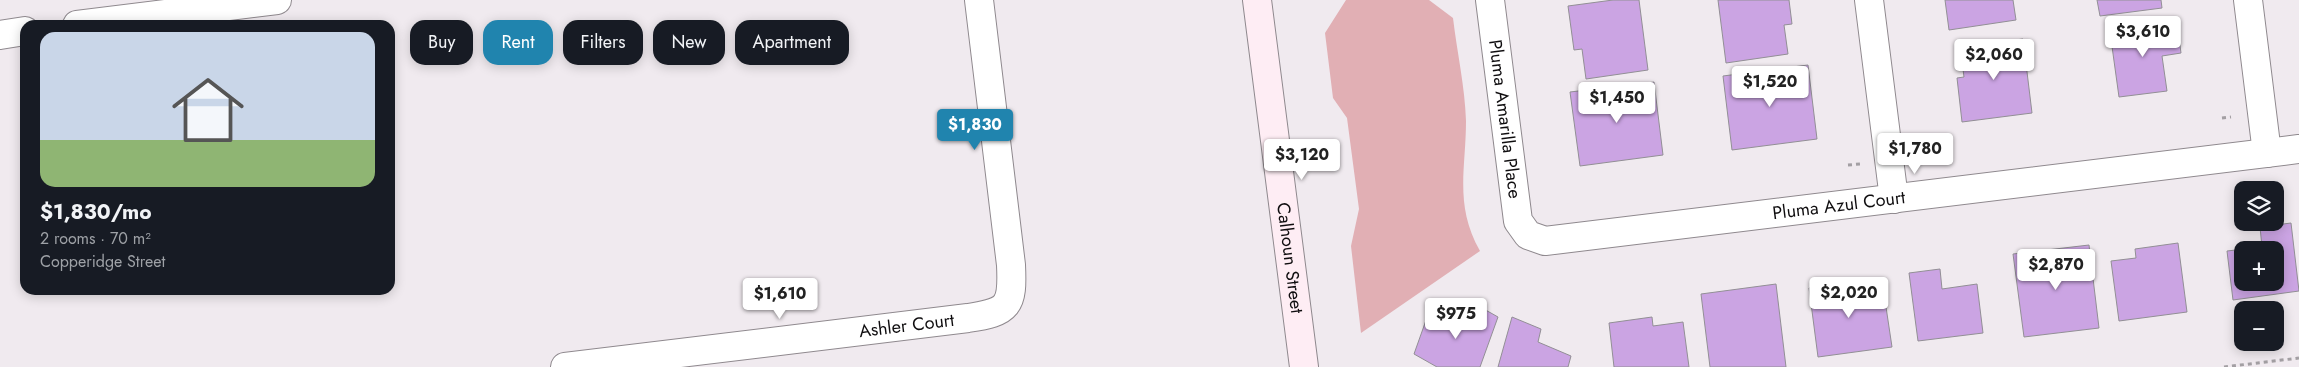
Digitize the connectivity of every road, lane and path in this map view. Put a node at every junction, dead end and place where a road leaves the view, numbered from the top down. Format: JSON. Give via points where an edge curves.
{"nodes":[{"id":1,"x":277,"y":0,"type":"edge"},
{"id":2,"x":978,"y":0,"type":"edge"},
{"id":3,"x":1258,"y":0,"type":"edge"},
{"id":4,"x":1490,"y":0,"type":"edge"},
{"id":5,"x":1869,"y":0,"type":"edge"},
{"id":6,"x":2248,"y":0,"type":"edge"},
{"id":7,"x":116,"y":20,"type":"edge"},
{"id":8,"x":20,"y":32,"type":"edge"},
{"id":9,"x":0,"y":34,"type":"edge"},
{"id":10,"x":2299,"y":149,"type":"edge"},
{"id":11,"x":2267,"y":152,"type":"junction"},
{"id":12,"x":1894,"y":199,"type":"junction"},
{"id":13,"x":1528,"y":235,"type":"joint"},
{"id":14,"x":2299,"y":358,"type":"edge"},
{"id":15,"x":565,"y":367,"type":"edge"},
{"id":16,"x":1304,"y":367,"type":"edge"},
{"id":17,"x":2224,"y":367,"type":"edge"}],
"edges":[{"from":1,"to":7,"type":"street"},
{"from":2,"to":15,"type":"street","name":"Ashler Court","via":[[1011,265],[1012,289],[1007,305],[992,314],[968,318]]},
{"from":3,"to":16,"type":"street","name":"Calhoun Street"},
{"from":4,"to":13,"type":"street","name":"Pluma Amarilla Place","via":[[1514,197],[1518,221]]},
{"from":5,"to":12,"type":"street"},
{"from":6,"to":11,"type":"street"},
{"from":8,"to":9,"type":"street"},
{"from":10,"to":11,"type":"street","name":"Pluma Azul Court"},
{"from":11,"to":12,"type":"street","name":"Pluma Azul Court"},
{"from":12,"to":13,"type":"street","name":"Pluma Azul Court","via":[[1568,239],[1545,241]]},
{"from":14,"to":17,"type":"path"}]}
